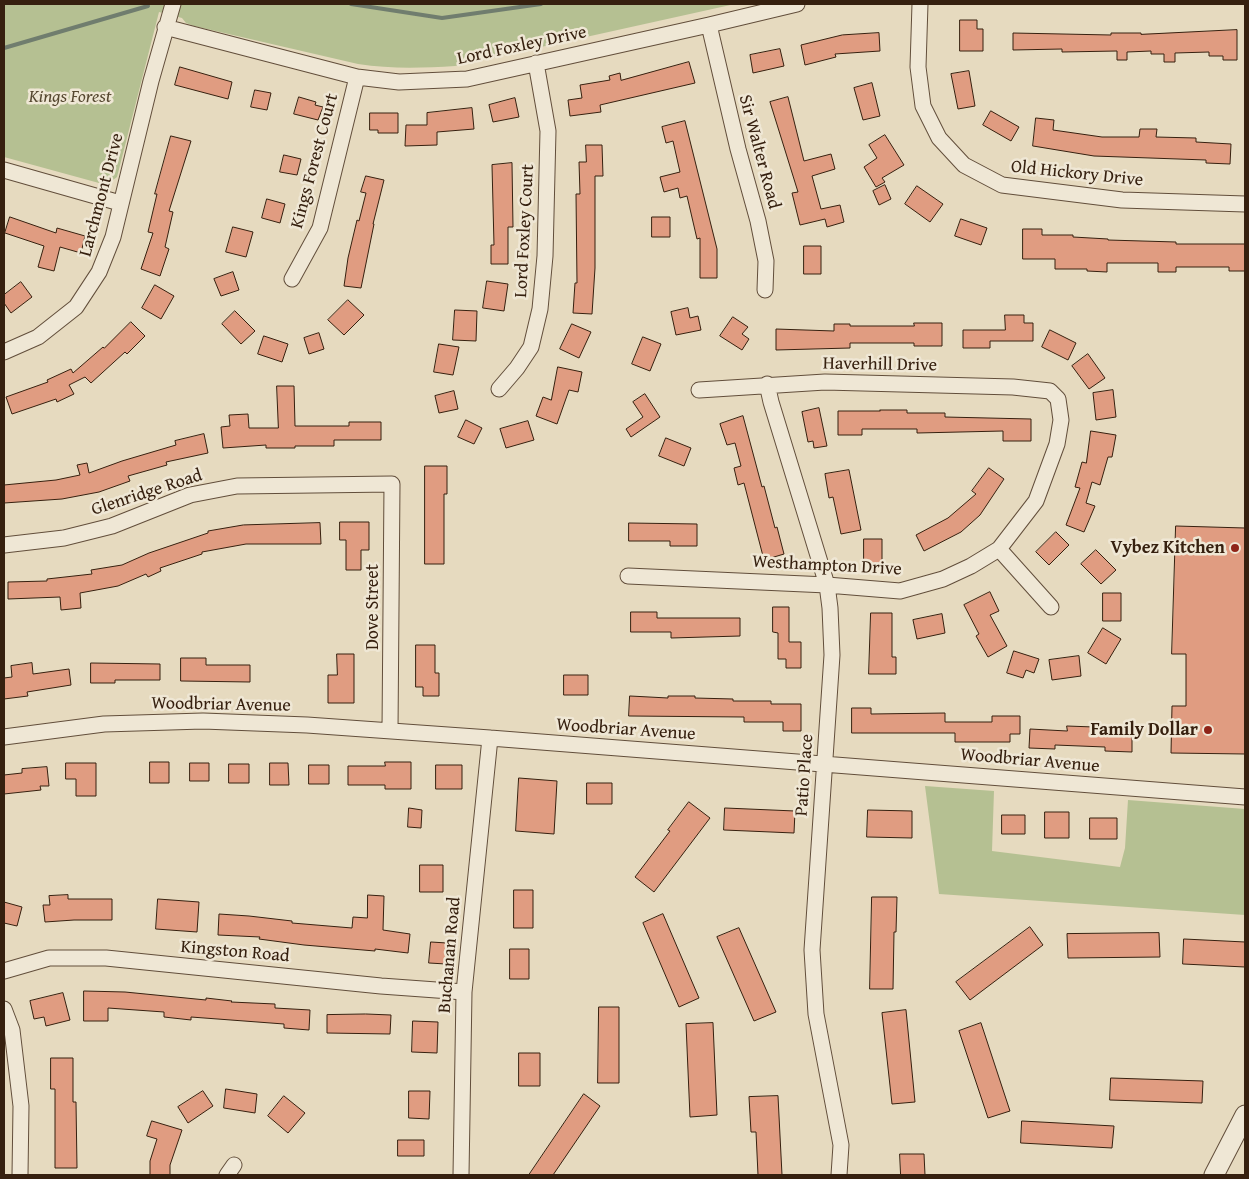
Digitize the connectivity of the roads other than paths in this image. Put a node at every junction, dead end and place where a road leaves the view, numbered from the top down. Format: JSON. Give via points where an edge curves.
{"nodes":[{"id":1,"x":172,"y":4,"type":"edge"},
{"id":2,"x":797,"y":4,"type":"edge"},
{"id":3,"x":920,"y":4,"type":"edge"},
{"id":4,"x":709,"y":25,"type":"junction"},
{"id":5,"x":165,"y":27,"type":"junction"},
{"id":6,"x":536,"y":64,"type":"junction"},
{"id":7,"x":357,"y":77,"type":"junction"},
{"id":8,"x":4,"y":170,"type":"edge"},
{"id":9,"x":120,"y":203,"type":"junction"},
{"id":10,"x":1245,"y":204,"type":"edge"},
{"id":11,"x":292,"y":279,"type":"dead end"},
{"id":12,"x":765,"y":290,"type":"dead end"},
{"id":13,"x":4,"y":352,"type":"edge"},
{"id":14,"x":767,"y":384,"type":"junction"},
{"id":15,"x":499,"y":389,"type":"dead end"},
{"id":16,"x":699,"y":390,"type":"dead end"},
{"id":17,"x":1058,"y":400,"type":"joint"},
{"id":18,"x":392,"y":484,"type":"joint"},
{"id":19,"x":4,"y":545,"type":"edge"},
{"id":20,"x":999,"y":549,"type":"junction"},
{"id":21,"x":628,"y":576,"type":"dead end"},
{"id":22,"x":827,"y":585,"type":"junction"},
{"id":23,"x":1051,"y":607,"type":"dead end"},
{"id":24,"x":390,"y":730,"type":"junction"},
{"id":25,"x":4,"y":737,"type":"edge"},
{"id":26,"x":490,"y":738,"type":"junction"},
{"id":27,"x":824,"y":763,"type":"junction"},
{"id":28,"x":1245,"y":797,"type":"edge"},
{"id":29,"x":4,"y":972,"type":"edge"},
{"id":30,"x":464,"y":992,"type":"junction"},
{"id":31,"x":4,"y":1009,"type":"edge"},
{"id":32,"x":1245,"y":1115,"type":"edge"},
{"id":33,"x":20,"y":1175,"type":"edge"},
{"id":34,"x":461,"y":1175,"type":"edge"},
{"id":35,"x":839,"y":1175,"type":"edge"},
{"id":36,"x":1214,"y":1175,"type":"edge"}],
"edges":[{"from":1,"to":5,"type":"street","name":"Larchmont Drive"},
{"from":2,"to":4,"type":"street","name":"Lord Foxley Drive"},
{"from":3,"to":10,"type":"street","name":"Old Hickory Drive","via":[[918,67],[923,106],[939,138],[964,165],[1002,185],[1122,200]]},
{"from":4,"to":6,"type":"street","name":"Lord Foxley Drive"},
{"from":4,"to":12,"type":"street","name":"Sir Walter Road","via":[[758,221],[766,261]]},
{"from":5,"to":7,"type":"street","name":"Lord Foxley Drive"},
{"from":5,"to":9,"type":"street","name":"Larchmont Drive"},
{"from":6,"to":7,"type":"street","name":"Lord Foxley Drive","via":[[467,80],[399,82]]},
{"from":6,"to":15,"type":"street","name":"Lord Foxley Court","via":[[548,131],[545,256],[540,309],[531,347]]},
{"from":7,"to":11,"type":"street","name":"Kings Forest Court","via":[[320,228]]},
{"from":8,"to":9,"type":"street"},
{"from":9,"to":13,"type":"street","name":"Larchmont Drive","via":[[113,237],[99,272],[76,306],[38,337]]},
{"from":14,"to":16,"type":"street","name":"Haverhill Drive"},
{"from":14,"to":17,"type":"street","name":"Haverhill Drive","via":[[825,382],[1012,387],[1050,391]]},
{"from":14,"to":22,"type":"street","name":"Patio Place"},
{"from":17,"to":20,"type":"street","name":"Westhampton Drive","via":[[1061,420],[1048,471],[1036,501]]},
{"from":18,"to":19,"type":"street","name":"Glenridge Road","via":[[236,486],[190,495],[112,526],[64,538]]},
{"from":18,"to":24,"type":"street","name":"Dove Street"},
{"from":20,"to":22,"type":"street","name":"Westhampton Drive","via":[[943,579],[900,591]]},
{"from":20,"to":23,"type":"street"},
{"from":21,"to":22,"type":"street","name":"Westhampton Drive"},
{"from":22,"to":27,"type":"street","name":"Patio Place","via":[[832,655]]},
{"from":24,"to":25,"type":"street","name":"Woodbriar Avenue","via":[[203,721],[104,724]]},
{"from":24,"to":26,"type":"street","name":"Woodbriar Avenue"},
{"from":26,"to":27,"type":"street","name":"Woodbriar Avenue"},
{"from":26,"to":30,"type":"street","name":"Buchanan Road"},
{"from":27,"to":28,"type":"street","name":"Woodbriar Avenue"},
{"from":27,"to":35,"type":"street","name":"Patio Place","via":[[813,978],[816,1014],[841,1145]]},
{"from":29,"to":30,"type":"street","name":"Kingston Road","via":[[49,958],[106,958]]},
{"from":30,"to":34,"type":"street","name":"Buchanan Road"},
{"from":31,"to":33,"type":"street","via":[[12,1030],[21,1106]]},
{"from":32,"to":36,"type":"street"}]}
